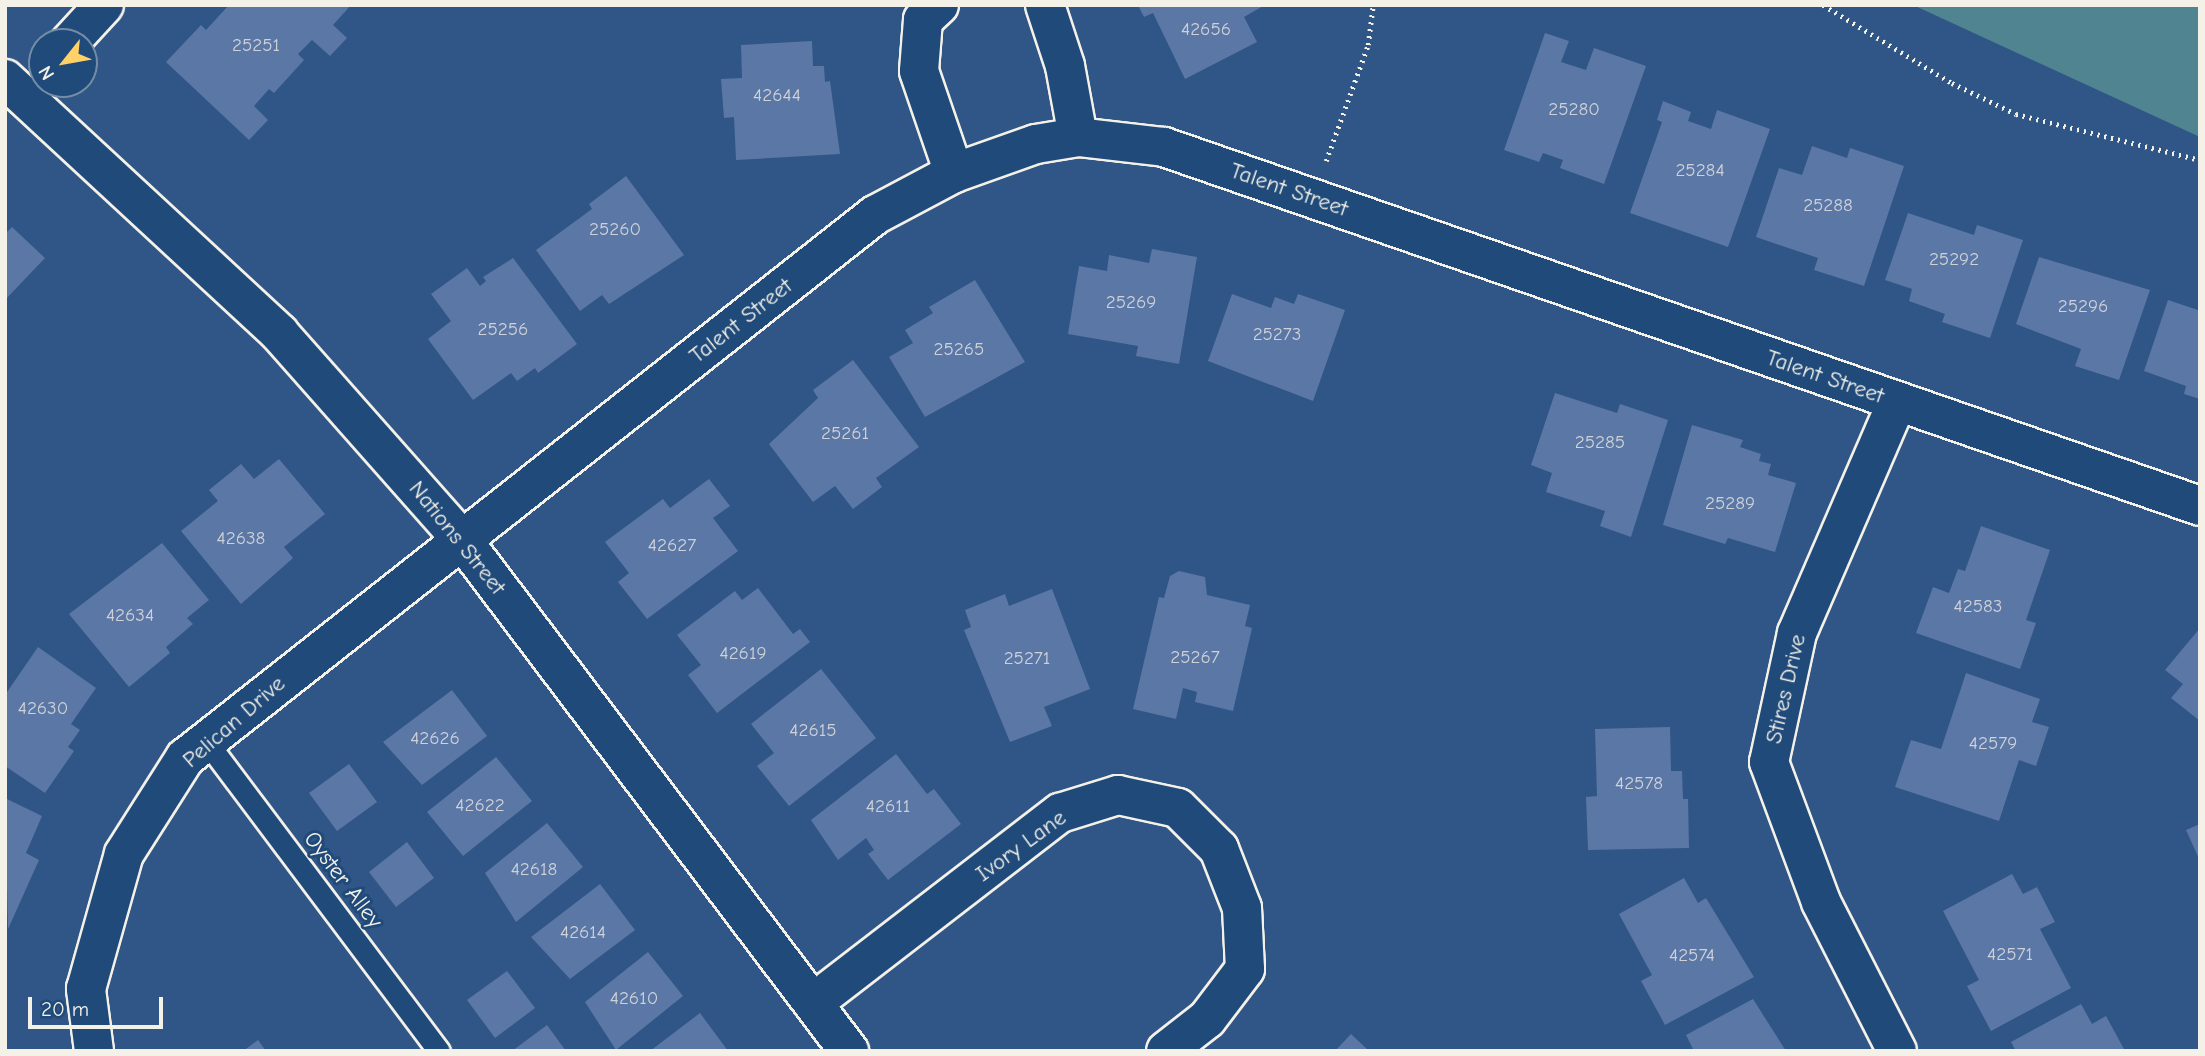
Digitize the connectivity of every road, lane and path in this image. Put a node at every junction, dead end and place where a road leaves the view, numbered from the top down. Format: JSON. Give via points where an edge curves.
{"nodes":[{"id":1,"x":104,"y":5,"type":"edge"},
{"id":2,"x":939,"y":5,"type":"edge"},
{"id":3,"x":1045,"y":5,"type":"edge"},
{"id":4,"x":1373,"y":5,"type":"edge"},
{"id":5,"x":1823,"y":5,"type":"edge"},
{"id":6,"x":83,"y":28,"type":"edge"},
{"id":7,"x":23,"y":82,"type":"edge"},
{"id":8,"x":1078,"y":137,"type":"junction"},
{"id":9,"x":2200,"y":160,"type":"edge"},
{"id":10,"x":954,"y":173,"type":"junction"},
{"id":11,"x":1313,"y":199,"type":"junction"},
{"id":12,"x":1897,"y":402,"type":"junction"},
{"id":13,"x":2200,"y":506,"type":"edge"},
{"id":14,"x":463,"y":541,"type":"junction"},
{"id":15,"x":206,"y":741,"type":"junction"},
{"id":16,"x":813,"y":1003,"type":"junction"},
{"id":17,"x":94,"y":1051,"type":"edge"},
{"id":18,"x":439,"y":1051,"type":"edge"},
{"id":19,"x":849,"y":1051,"type":"edge"},
{"id":20,"x":1166,"y":1051,"type":"edge"},
{"id":21,"x":1898,"y":1051,"type":"edge"}],
"edges":[{"from":1,"to":6,"type":"street"},
{"from":2,"to":10,"type":"street","via":[[923,20],[919,71]]},
{"from":3,"to":8,"type":"street","via":[[1065,66]]},
{"from":4,"to":11,"type":"path","via":[[1368,45]]},
{"from":5,"to":9,"type":"path","via":[[1952,83],[2016,114]]},
{"from":7,"to":14,"type":"street","name":"Nations Street","via":[[279,333]]},
{"from":8,"to":10,"type":"street","name":"Talent Street","via":[[1037,144]]},
{"from":8,"to":11,"type":"street","name":"Talent Street","via":[[1164,147]]},
{"from":10,"to":14,"type":"street","name":"Talent Street","via":[[875,215]]},
{"from":11,"to":12,"type":"street","name":"Talent Street"},
{"from":12,"to":13,"type":"street","name":"Talent Street"},
{"from":12,"to":21,"type":"street","name":"Stires Drive","via":[[1797,633],[1769,762],[1821,902]]},
{"from":14,"to":15,"type":"street","name":"Pelican Drive"},
{"from":14,"to":16,"type":"street","name":"Nations Street"},
{"from":15,"to":17,"type":"street","name":"Pelican Drive","via":[[185,758],[124,854],[86,989]]},
{"from":15,"to":18,"type":"lane","name":"Oyster Alley"},
{"from":16,"to":19,"type":"street","name":"Nations Street"},
{"from":16,"to":20,"type":"street","name":"Ivory Lane","via":[[1060,813],[1118,794],[1178,808],[1219,849],[1242,908],[1245,969],[1207,1019]]}]}
